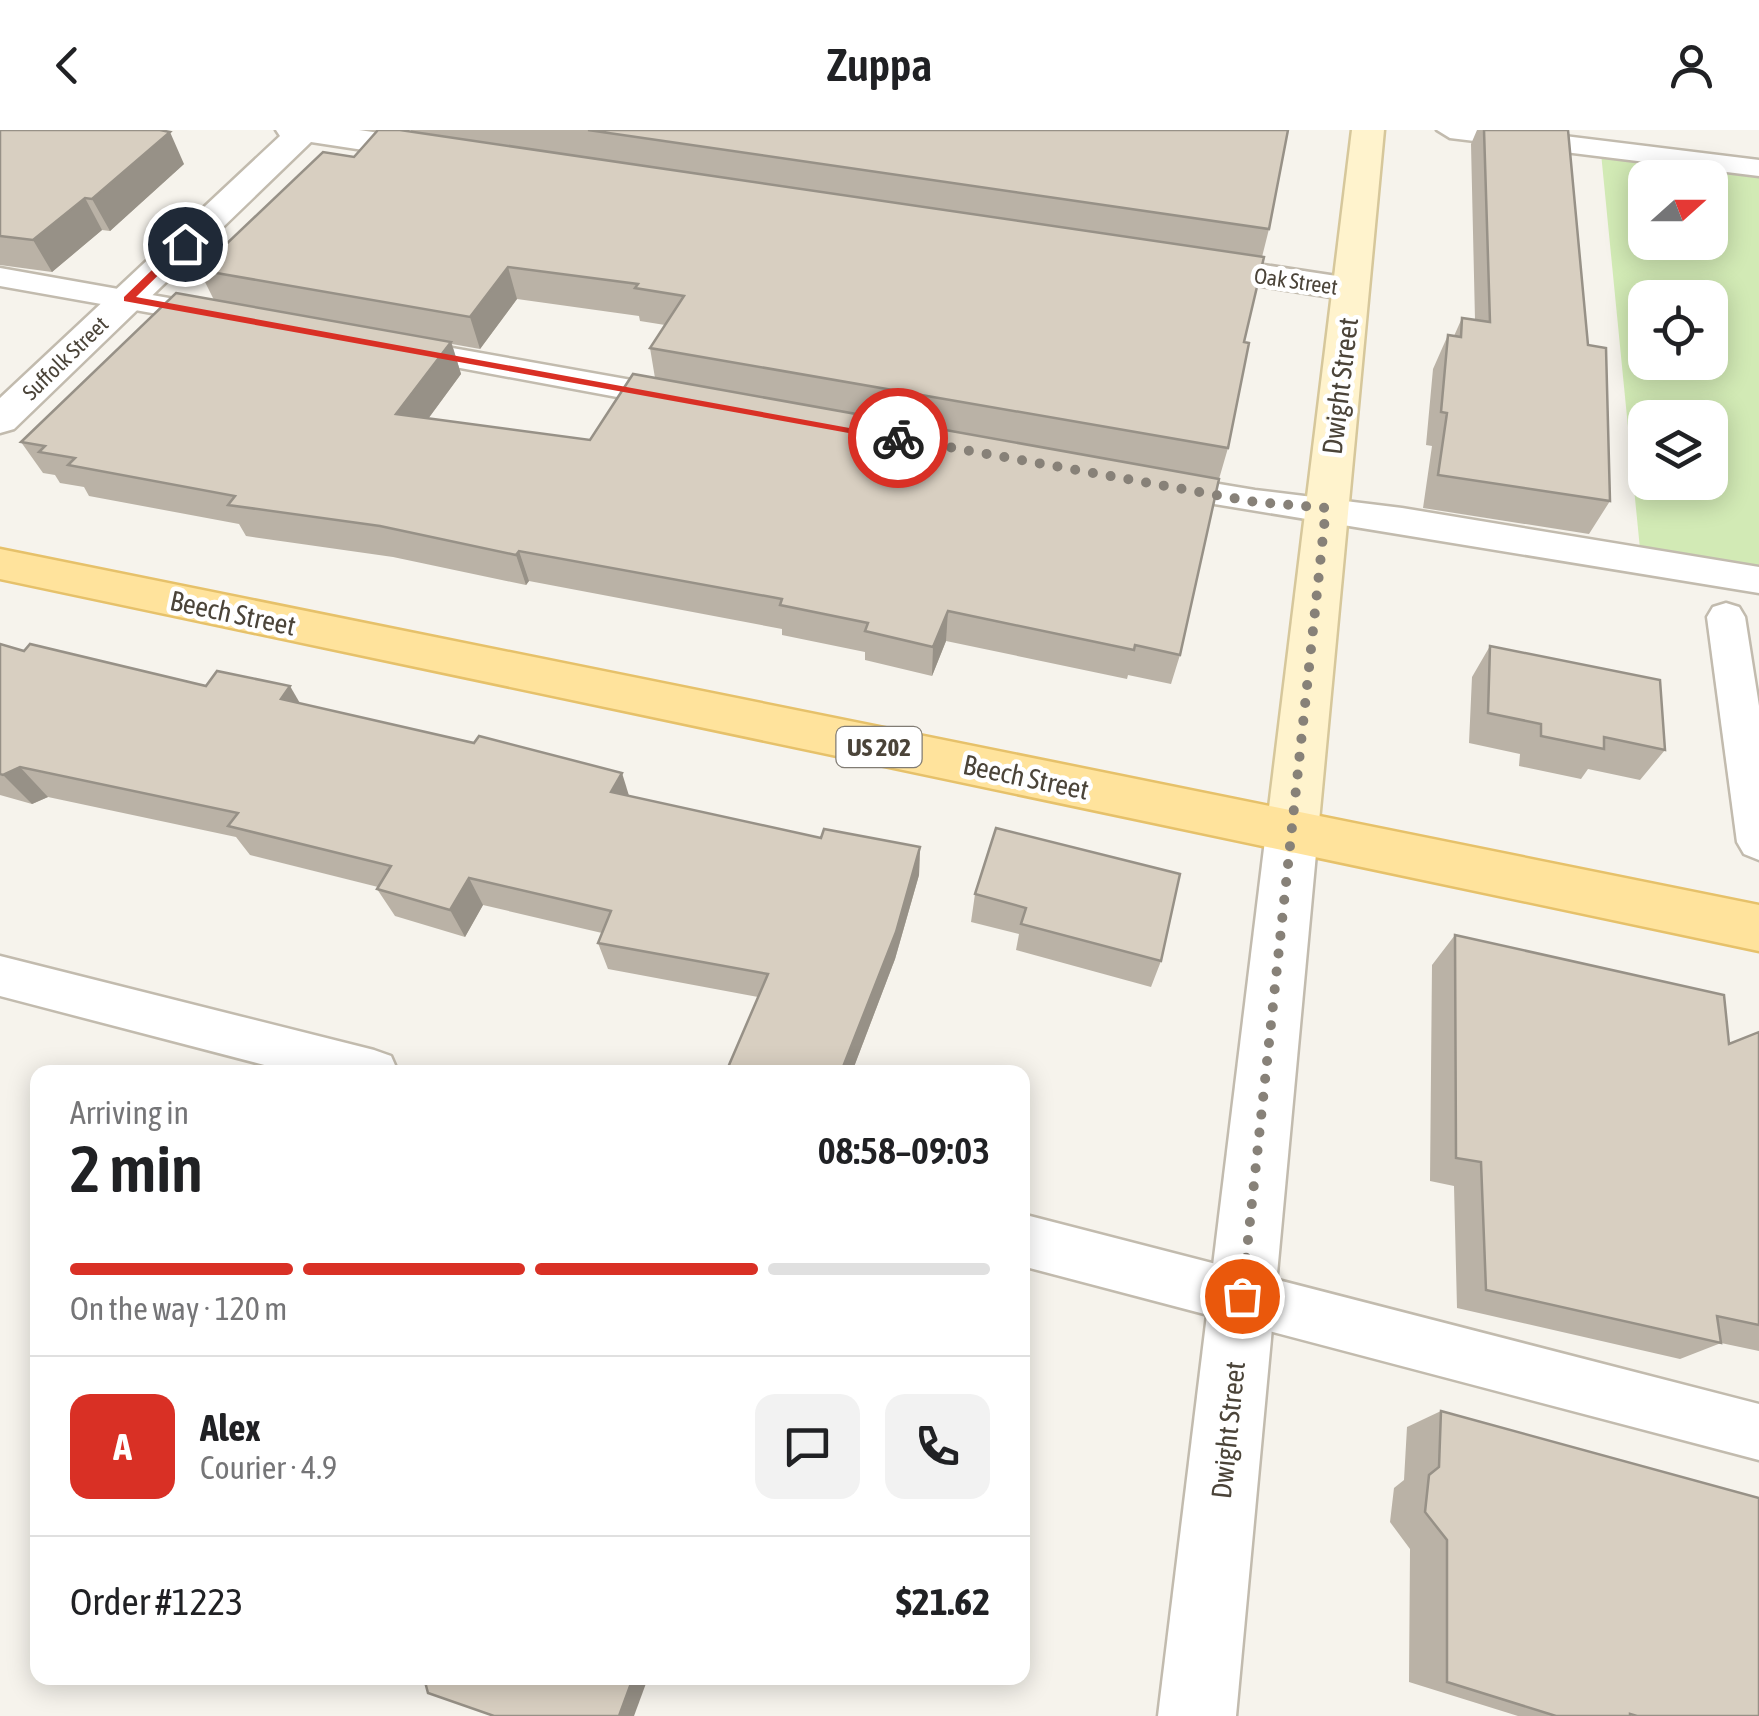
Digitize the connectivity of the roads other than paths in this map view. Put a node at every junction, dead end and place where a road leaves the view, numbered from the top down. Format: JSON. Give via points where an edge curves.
{"nodes":[{"id":1,"x":300,"y":130,"type":"edge"},
{"id":2,"x":1368,"y":130,"type":"edge"},
{"id":3,"x":1450,"y":130,"type":"edge"},
{"id":4,"x":478,"y":158,"type":"edge"},
{"id":5,"x":1759,"y":168,"type":"edge"},
{"id":6,"x":1157,"y":260,"type":"edge"},
{"id":7,"x":0,"y":278,"type":"edge"},
{"id":8,"x":1350,"y":289,"type":"junction"},
{"id":9,"x":128,"y":299,"type":"junction"},
{"id":10,"x":264,"y":324,"type":"edge"},
{"id":11,"x":361,"y":341,"type":"edge"},
{"id":12,"x":711,"y":404,"type":"edge"},
{"id":13,"x":0,"y":420,"type":"edge"},
{"id":14,"x":1119,"y":478,"type":"edge"},
{"id":15,"x":1326,"y":508,"type":"junction"},
{"id":16,"x":0,"y":564,"type":"edge"},
{"id":17,"x":1759,"y":580,"type":"edge"},
{"id":18,"x":1726,"y":617,"type":"dead end"},
{"id":19,"x":1292,"y":832,"type":"junction"},
{"id":20,"x":1759,"y":842,"type":"edge"},
{"id":21,"x":1759,"y":928,"type":"edge"},
{"id":22,"x":0,"y":976,"type":"edge"},
{"id":23,"x":347,"y":1065,"type":"edge"},
{"id":24,"x":1030,"y":1242,"type":"edge"},
{"id":25,"x":1242,"y":1296,"type":"junction"},
{"id":26,"x":1759,"y":1432,"type":"edge"},
{"id":27,"x":1198,"y":1716,"type":"edge"}],
"edges":[{"from":1,"to":4,"type":"street"},
{"from":1,"to":9,"type":"street","name":"Suffolk Street"},
{"from":2,"to":8,"type":"main road","name":"Dwight Street"},
{"from":3,"to":5,"type":"lane"},
{"from":6,"to":8,"type":"street","name":"Oak Street"},
{"from":7,"to":9,"type":"lane"},
{"from":8,"to":15,"type":"main road","name":"Dwight Street"},
{"from":9,"to":10,"type":"lane"},
{"from":9,"to":13,"type":"street","name":"Suffolk Street"},
{"from":11,"to":12,"type":"lane"},
{"from":14,"to":15,"type":"lane"},
{"from":15,"to":17,"type":"lane"},
{"from":15,"to":19,"type":"main road","name":"Dwight Street"},
{"from":16,"to":19,"type":"main road","name":"Beech Street","number":"US 202"},
{"from":18,"to":20,"type":"lane"},
{"from":19,"to":21,"type":"main road","name":"Beech Street","number":"US 202"},
{"from":19,"to":25,"type":"street","name":"Dwight Street"},
{"from":22,"to":23,"type":"lane"},
{"from":24,"to":25,"type":"lane"},
{"from":25,"to":26,"type":"lane"},
{"from":25,"to":27,"type":"street","name":"Dwight Street"}]}
